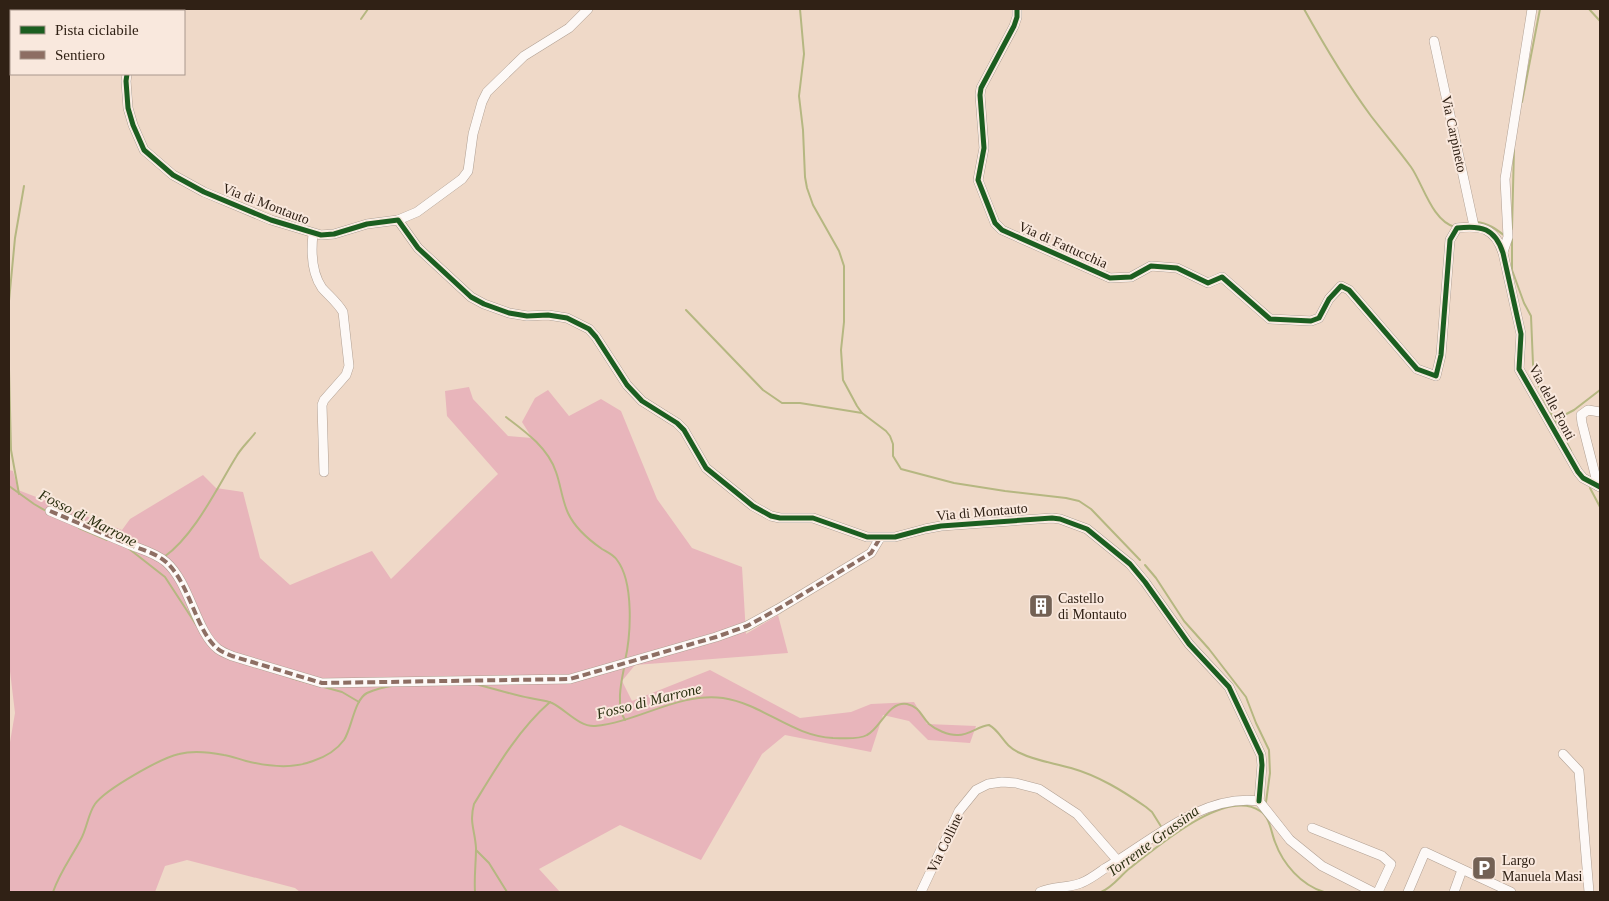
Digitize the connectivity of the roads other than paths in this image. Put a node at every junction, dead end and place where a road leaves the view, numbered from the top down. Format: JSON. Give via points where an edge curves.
{"nodes":[{"id":1,"x":588,"y":9,"type":"edge"},
{"id":2,"x":1017,"y":9,"type":"edge"},
{"id":3,"x":1532,"y":9,"type":"edge"},
{"id":4,"x":1434,"y":42,"type":"dead end"},
{"id":5,"x":127,"y":75,"type":"edge"},
{"id":6,"x":398,"y":220,"type":"junction"},
{"id":7,"x":1474,"y":226,"type":"junction"},
{"id":8,"x":313,"y":234,"type":"junction"},
{"id":9,"x":1503,"y":253,"type":"junction"},
{"id":10,"x":1600,"y":412,"type":"edge"},
{"id":11,"x":324,"y":472,"type":"dead end"},
{"id":12,"x":1599,"y":486,"type":"edge"},
{"id":13,"x":50,"y":511,"type":"dead end"},
{"id":14,"x":880,"y":538,"type":"dead end"},
{"id":15,"x":1563,"y":754,"type":"dead end"},
{"id":16,"x":1259,"y":801,"type":"junction"},
{"id":17,"x":1312,"y":828,"type":"dead end"},
{"id":18,"x":1118,"y":861,"type":"junction"},
{"id":19,"x":1462,"y":870,"type":"junction"},
{"id":20,"x":921,"y":892,"type":"edge"},
{"id":21,"x":1040,"y":892,"type":"edge"},
{"id":22,"x":1372,"y":892,"type":"edge"},
{"id":23,"x":1378,"y":892,"type":"edge"},
{"id":24,"x":1408,"y":892,"type":"edge"},
{"id":25,"x":1454,"y":892,"type":"edge"},
{"id":26,"x":1511,"y":892,"type":"edge"},
{"id":27,"x":1589,"y":892,"type":"edge"}],
"edges":[{"from":1,"to":6,"type":"street","via":[[569,28],[524,56],[487,92],[473,134],[468,171],[462,179],[417,212]]},
{"from":2,"to":7,"type":"street","name":"Via di Fattucchia","via":[[1014,26],[980,95],[984,148],[978,180],[996,224],[1002,230],[1110,278],[1131,277],[1151,266],[1177,268],[1208,283],[1222,277],[1270,319],[1311,321],[1319,318],[1329,299],[1341,286],[1349,290],[1417,370],[1436,376],[1441,355],[1450,240],[1457,228]]},
{"from":3,"to":9,"type":"street","name":"Via delle Fonti","via":[[1505,179],[1508,237]]},
{"from":4,"to":7,"type":"street","name":"Via Carpineto"},
{"from":5,"to":8,"type":"street","name":"Via di Montauto","via":[[128,108],[133,125],[144,150],[157,163],[204,192]]},
{"from":6,"to":8,"type":"street","name":"Via di Montauto","via":[[367,224],[334,234]]},
{"from":6,"to":16,"type":"street","name":"Via di Montauto","via":[[418,248],[471,297],[509,313],[567,318],[589,329],[627,385],[642,401],[670,417],[684,430],[706,468],[742,499],[771,516],[813,518],[867,537],[895,537],[942,526],[1052,518],[1087,529],[1130,564],[1190,644],[1230,687],[1261,755]]},
{"from":7,"to":9,"type":"street","via":[[1493,234]]},
{"from":8,"to":11,"type":"street","via":[[312,264],[322,287],[343,312],[349,366],[346,375],[322,404]]},
{"from":9,"to":12,"type":"street","name":"Via delle Fonti","via":[[1521,334],[1520,369],[1578,472]]},
{"from":10,"to":12,"type":"street","via":[[1588,410],[1581,415]]},
{"from":13,"to":14,"type":"street","via":[[166,561],[218,650],[322,683],[570,678],[747,626],[871,552]]},
{"from":15,"to":27,"type":"street","via":[[1579,771]]},
{"from":16,"to":18,"type":"street","via":[[1226,802],[1206,809],[1185,818]]},
{"from":16,"to":22,"type":"street","via":[[1290,840],[1322,866]]},
{"from":17,"to":23,"type":"street","via":[[1382,856],[1391,864]]},
{"from":18,"to":20,"type":"street","name":"Via Colline","via":[[1077,814],[1040,789],[1016,783],[988,784],[976,790],[959,811]]},
{"from":18,"to":21,"type":"street","via":[[1080,884],[1051,887]]},
{"from":19,"to":24,"type":"street","via":[[1426,852]]},
{"from":19,"to":25,"type":"street"},
{"from":19,"to":26,"type":"street"}]}
